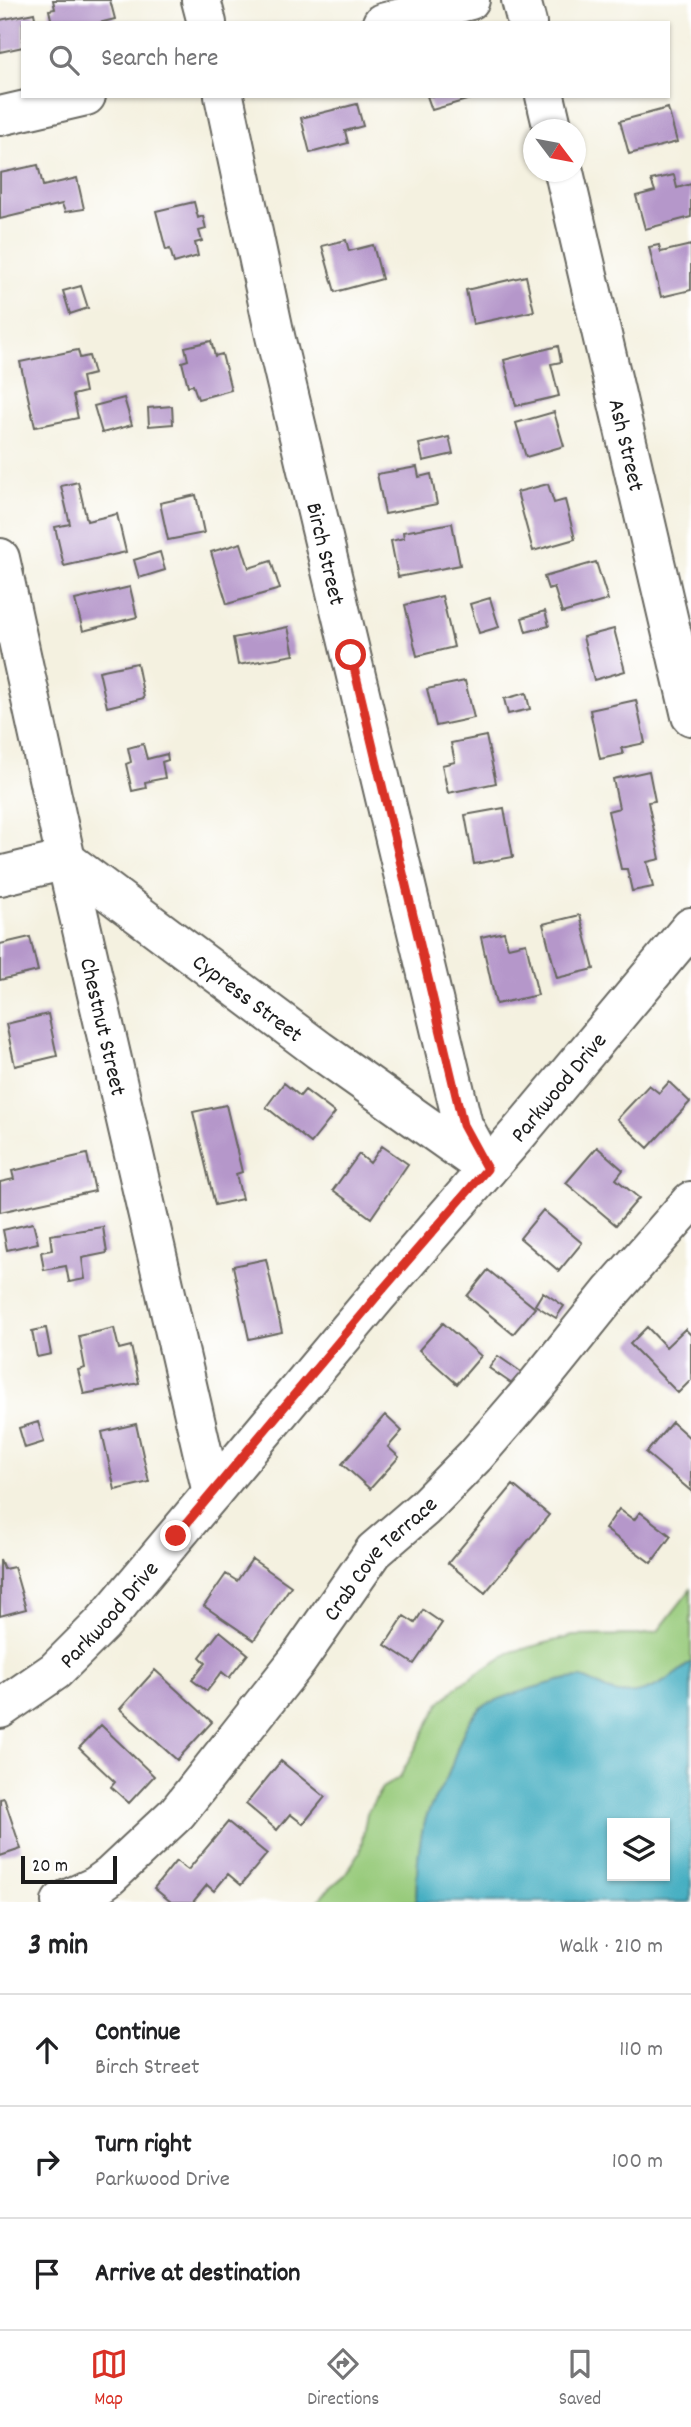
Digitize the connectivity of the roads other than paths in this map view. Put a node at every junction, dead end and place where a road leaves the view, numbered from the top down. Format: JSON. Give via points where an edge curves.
{"nodes":[{"id":1,"x":201,"y":0,"type":"edge"},
{"id":2,"x":470,"y":0,"type":"edge"},
{"id":3,"x":521,"y":0,"type":"edge"},
{"id":4,"x":206,"y":21,"type":"edge"},
{"id":5,"x":390,"y":21,"type":"edge"},
{"id":6,"x":526,"y":21,"type":"edge"},
{"id":7,"x":77,"y":98,"type":"edge"},
{"id":8,"x":224,"y":98,"type":"edge"},
{"id":9,"x":545,"y":98,"type":"edge"},
{"id":10,"x":0,"y":116,"type":"edge"},
{"id":11,"x":550,"y":119,"type":"edge"},
{"id":12,"x":566,"y":182,"type":"edge"},
{"id":13,"x":0,"y":558,"type":"edge"},
{"id":14,"x":691,"y":716,"type":"edge"},
{"id":15,"x":66,"y":860,"type":"junction"},
{"id":16,"x":0,"y":876,"type":"edge"},
{"id":17,"x":691,"y":927,"type":"edge"},
{"id":18,"x":487,"y":1169,"type":"junction"},
{"id":19,"x":691,"y":1201,"type":"edge"},
{"id":20,"x":212,"y":1493,"type":"junction"},
{"id":21,"x":0,"y":1709,"type":"edge"},
{"id":22,"x":61,"y":1902,"type":"edge"}],
"edges":[{"from":1,"to":4,"type":"street"},
{"from":2,"to":5,"type":"street"},
{"from":3,"to":6,"type":"street"},
{"from":7,"to":10,"type":"street"},
{"from":8,"to":18,"type":"street","name":"Birch Street","via":[[275,336],[463,1125]]},
{"from":9,"to":11,"type":"street"},
{"from":12,"to":14,"type":"street","name":"Ash Street"},
{"from":13,"to":15,"type":"street","name":"Chestnut Street"},
{"from":15,"to":16,"type":"street"},
{"from":15,"to":18,"type":"street","name":"Cypress Street"},
{"from":15,"to":20,"type":"street","name":"Chestnut Street"},
{"from":17,"to":18,"type":"street","name":"Parkwood Drive"},
{"from":18,"to":20,"type":"street","name":"Parkwood Drive"},
{"from":19,"to":22,"type":"street","name":"Crab Cove Terrace","via":[[483,1447],[374,1550],[273,1693],[177,1813],[110,1876]]},
{"from":20,"to":21,"type":"street","name":"Parkwood Drive","via":[[87,1640],[55,1671]]}]}
